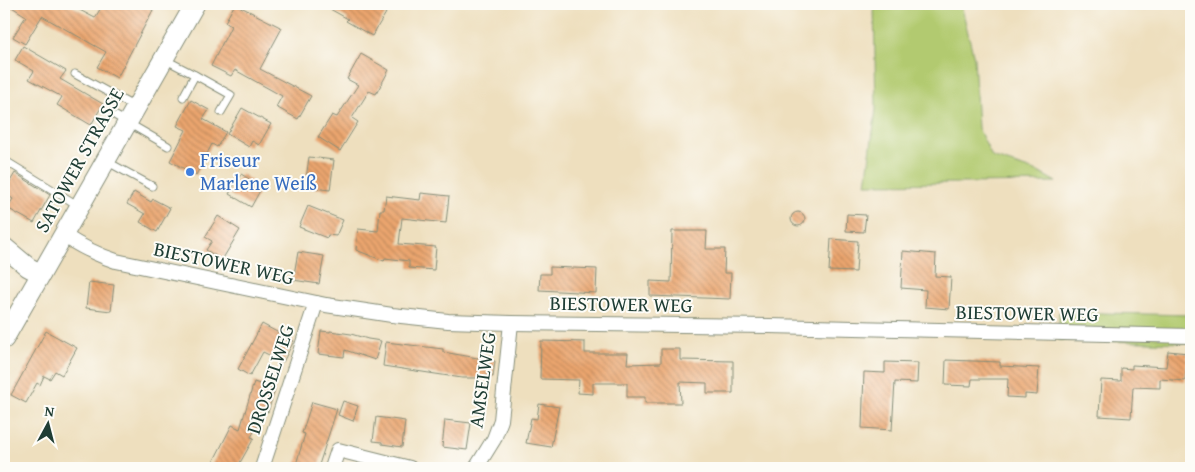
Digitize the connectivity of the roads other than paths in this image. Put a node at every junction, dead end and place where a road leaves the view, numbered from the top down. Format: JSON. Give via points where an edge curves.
{"nodes":[{"id":1,"x":195,"y":4,"type":"edge"},
{"id":2,"x":163,"y":58,"type":"junction"},
{"id":3,"x":75,"y":74,"type":"dead end"},
{"id":4,"x":195,"y":75,"type":"junction"},
{"id":5,"x":183,"y":97,"type":"dead end"},
{"id":6,"x":221,"y":112,"type":"dead end"},
{"id":7,"x":126,"y":115,"type":"junction"},
{"id":8,"x":168,"y":146,"type":"dead end"},
{"id":9,"x":4,"y":160,"type":"edge"},
{"id":10,"x":105,"y":161,"type":"junction"},
{"id":11,"x":152,"y":186,"type":"dead end"},
{"id":12,"x":79,"y":206,"type":"junction"},
{"id":13,"x":63,"y":236,"type":"junction"},
{"id":14,"x":4,"y":247,"type":"edge"},
{"id":15,"x":41,"y":274,"type":"junction"},
{"id":16,"x":316,"y":303,"type":"junction"},
{"id":17,"x":511,"y":323,"type":"junction"},
{"id":18,"x":1191,"y":336,"type":"edge"},
{"id":19,"x":4,"y":339,"type":"edge"},
{"id":20,"x":262,"y":468,"type":"edge"},
{"id":21,"x":332,"y":468,"type":"edge"},
{"id":22,"x":410,"y":468,"type":"edge"},
{"id":23,"x":476,"y":468,"type":"edge"}],
"edges":[{"from":1,"to":2,"type":"main road","name":"SATOWER STRASSE"},
{"from":2,"to":4,"type":"lane"},
{"from":2,"to":7,"type":"main road","name":"SATOWER STRASSE"},
{"from":3,"to":7,"type":"lane"},
{"from":4,"to":5,"type":"lane"},
{"from":4,"to":6,"type":"lane","via":[[231,95]]},
{"from":7,"to":8,"type":"lane"},
{"from":7,"to":10,"type":"main road","name":"SATOWER STRASSE"},
{"from":9,"to":12,"type":"lane"},
{"from":10,"to":11,"type":"lane"},
{"from":10,"to":12,"type":"main road","name":"SATOWER STRASSE"},
{"from":12,"to":13,"type":"main road","name":"SATOWER STRASSE"},
{"from":13,"to":15,"type":"main road","name":"SATOWER STRASSE"},
{"from":13,"to":16,"type":"street","name":"BIESTOWER WEG","via":[[116,261]]},
{"from":14,"to":15,"type":"main road","via":[[28,268]]},
{"from":15,"to":19,"type":"main road","name":"SATOWER STRASSE"},
{"from":16,"to":17,"type":"street","name":"BIESTOWER WEG","via":[[448,321]]},
{"from":16,"to":20,"type":"street","name":"DROSSELWEG"},
{"from":17,"to":18,"type":"street","name":"BIESTOWER WEG"},
{"from":17,"to":23,"type":"street","name":"AMSELWEG","via":[[501,420],[494,439]]},
{"from":21,"to":22,"type":"street","via":[[338,450]]}]}
